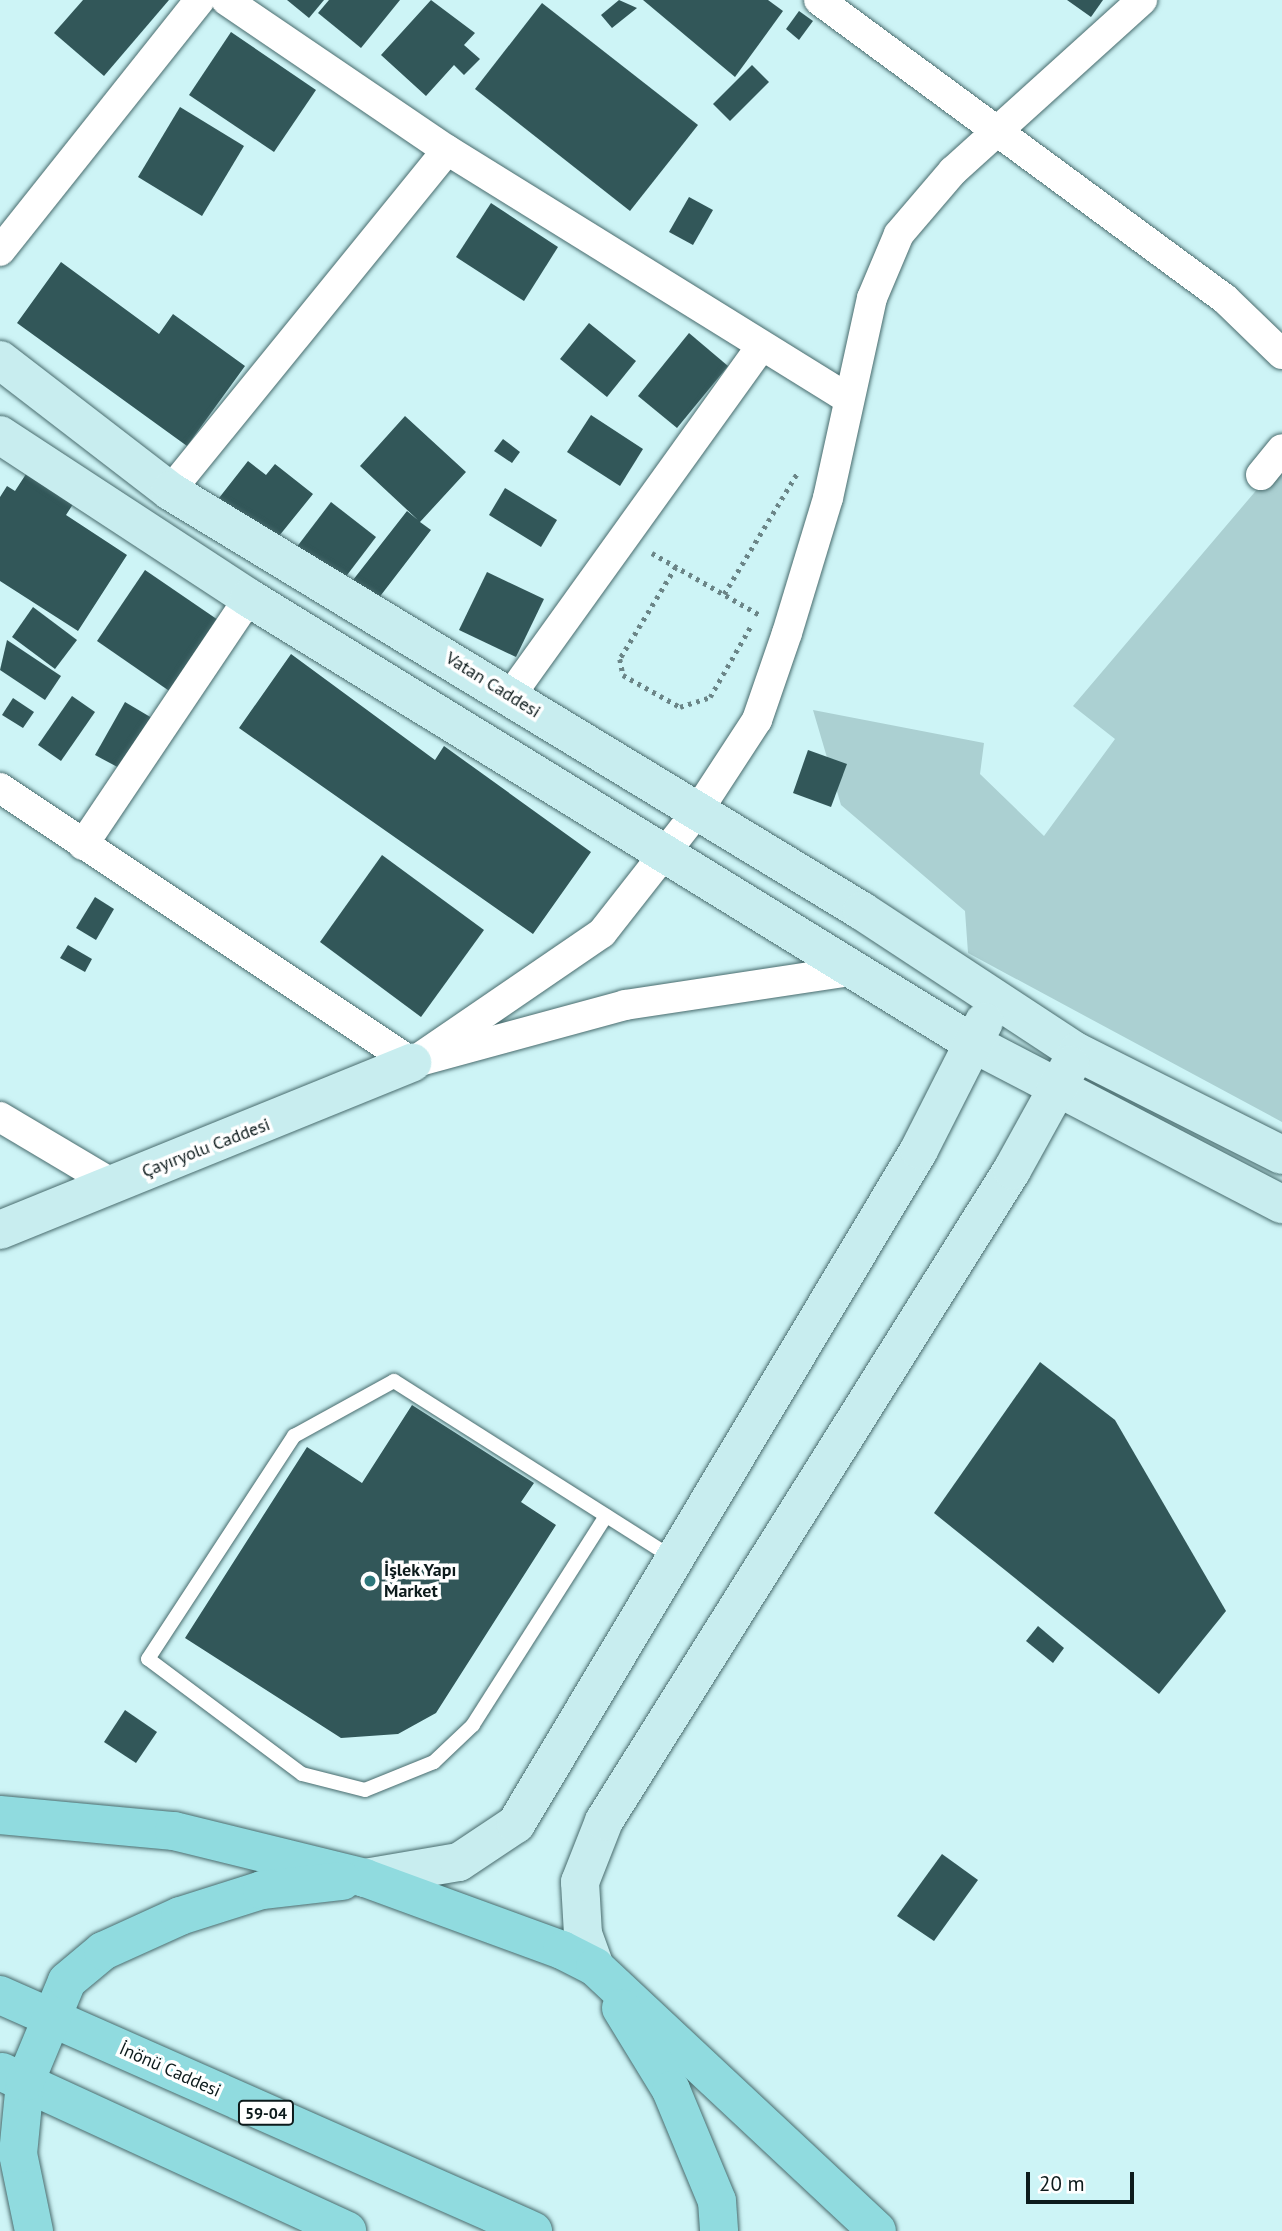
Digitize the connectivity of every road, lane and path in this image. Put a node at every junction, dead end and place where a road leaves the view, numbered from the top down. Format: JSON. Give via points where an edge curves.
{"nodes":[{"id":1,"x":200,"y":0,"type":"edge"},
{"id":2,"x":226,"y":0,"type":"edge"},
{"id":3,"x":819,"y":0,"type":"edge"},
{"id":4,"x":1142,"y":0,"type":"edge"},
{"id":5,"x":998,"y":130,"type":"junction"},
{"id":6,"x":447,"y":150,"type":"junction"},
{"id":7,"x":0,"y":251,"type":"edge"},
{"id":8,"x":759,"y":349,"type":"junction"},
{"id":9,"x":1282,"y":354,"type":"edge"},
{"id":10,"x":0,"y":360,"type":"edge"},
{"id":11,"x":847,"y":398,"type":"junction"},
{"id":12,"x":0,"y":435,"type":"edge"},
{"id":13,"x":1282,"y":449,"type":"edge"},
{"id":14,"x":801,"y":466,"type":"dead end"},
{"id":15,"x":1261,"y":475,"type":"dead end"},
{"id":16,"x":170,"y":491,"type":"junction"},
{"id":17,"x":624,"y":537,"type":"junction"},
{"id":18,"x":676,"y":567,"type":"junction"},
{"id":19,"x":724,"y":594,"type":"junction"},
{"id":20,"x":249,"y":598,"type":"junction"},
{"id":21,"x":758,"y":614,"type":"junction"},
{"id":22,"x":788,"y":631,"type":"junction"},
{"id":23,"x":510,"y":696,"type":"junction"},
{"id":24,"x":0,"y":788,"type":"edge"},
{"id":25,"x":697,"y":811,"type":"junction"},
{"id":26,"x":83,"y":845,"type":"junction"},
{"id":27,"x":668,"y":850,"type":"junction"},
{"id":28,"x":857,"y":970,"type":"junction"},
{"id":29,"x":995,"y":998,"type":"junction"},
{"id":30,"x":974,"y":1044,"type":"junction"},
{"id":31,"x":1077,"y":1052,"type":"junction"},
{"id":32,"x":412,"y":1063,"type":"junction"},
{"id":33,"x":1058,"y":1087,"type":"junction"},
{"id":34,"x":0,"y":1118,"type":"edge"},
{"id":35,"x":1282,"y":1155,"type":"edge"},
{"id":36,"x":113,"y":1184,"type":"junction"},
{"id":37,"x":1282,"y":1204,"type":"edge"},
{"id":38,"x":0,"y":1230,"type":"edge"},
{"id":39,"x":606,"y":1516,"type":"junction"},
{"id":40,"x":676,"y":1560,"type":"junction"},
{"id":41,"x":0,"y":1815,"type":"edge"},
{"id":42,"x":365,"y":1878,"type":"junction"},
{"id":43,"x":595,"y":1967,"type":"junction"},
{"id":44,"x":0,"y":1995,"type":"edge"},
{"id":45,"x":51,"y":2018,"type":"junction"},
{"id":46,"x":12,"y":2076,"type":"edge"},
{"id":47,"x":34,"y":2231,"type":"edge"},
{"id":48,"x":347,"y":2231,"type":"edge"},
{"id":49,"x":533,"y":2231,"type":"edge"},
{"id":50,"x":719,"y":2231,"type":"edge"},
{"id":51,"x":877,"y":2231,"type":"edge"}],
"edges":[{"from":1,"to":7,"type":"street"},
{"from":2,"to":6,"type":"street"},
{"from":3,"to":5,"type":"street"},
{"from":4,"to":5,"type":"street"},
{"from":5,"to":9,"type":"street","via":[[1226,299]]},
{"from":5,"to":11,"type":"street","via":[[899,234],[872,298]]},
{"from":6,"to":8,"type":"street"},
{"from":6,"to":16,"type":"street"},
{"from":8,"to":11,"type":"street"},
{"from":8,"to":17,"type":"street"},
{"from":10,"to":16,"type":"main road","name":"Vatan Caddesi"},
{"from":11,"to":22,"type":"street","via":[[828,498]]},
{"from":12,"to":20,"type":"main road"},
{"from":13,"to":15,"type":"street"},
{"from":14,"to":19,"type":"path"},
{"from":16,"to":23,"type":"main road","name":"Vatan Caddesi"},
{"from":17,"to":18,"type":"path"},
{"from":17,"to":23,"type":"street"},
{"from":18,"to":19,"type":"path"},
{"from":18,"to":21,"type":"path","via":[[620,659],[623,675],[680,707],[710,698]]},
{"from":19,"to":21,"type":"path"},
{"from":20,"to":26,"type":"street"},
{"from":20,"to":27,"type":"main road"},
{"from":21,"to":22,"type":"path"},
{"from":22,"to":25,"type":"street","via":[[757,720]]},
{"from":23,"to":25,"type":"main road","name":"Vatan Caddesi"},
{"from":24,"to":26,"type":"street"},
{"from":25,"to":27,"type":"street"},
{"from":25,"to":29,"type":"main road","name":"Vatan Caddesi"},
{"from":26,"to":32,"type":"street"},
{"from":27,"to":28,"type":"main road"},
{"from":27,"to":32,"type":"street","via":[[602,933]]},
{"from":28,"to":30,"type":"main road"},
{"from":28,"to":32,"type":"street","via":[[625,1005]]},
{"from":29,"to":30,"type":"main road"},
{"from":29,"to":31,"type":"main road","name":"Vatan Caddesi"},
{"from":30,"to":33,"type":"main road"},
{"from":30,"to":40,"type":"main road","via":[[919,1150]]},
{"from":31,"to":33,"type":"main road"},
{"from":31,"to":35,"type":"main road","name":"Vatan Caddesi"},
{"from":32,"to":36,"type":"main road","name":"Çayıryolu Caddesi"},
{"from":33,"to":37,"type":"main road"},
{"from":33,"to":43,"type":"main road","via":[[604,1821],[580,1882],[583,1934]]},
{"from":34,"to":36,"type":"street"},
{"from":36,"to":38,"type":"main road","name":"Çayıryolu Caddesi"},
{"from":39,"to":39,"type":"lane","via":[[394,1381],[294,1436],[148,1659],[302,1774],[365,1790],[434,1762],[473,1725]]},
{"from":39,"to":40,"type":"lane"},
{"from":40,"to":42,"type":"main road","via":[[516,1824],[459,1862]]},
{"from":41,"to":42,"type":"main road","via":[[174,1830]]},
{"from":42,"to":43,"type":"main road"},
{"from":42,"to":45,"type":"main road","via":[[262,1890],[180,1916],[103,1951],[67,1981]]},
{"from":43,"to":50,"type":"main road","via":[[671,2090],[717,2200]]},
{"from":43,"to":51,"type":"main road"},
{"from":44,"to":45,"type":"main road","name":"İnönü Caddesi","number":"59-04"},
{"from":45,"to":46,"type":"main road"},
{"from":45,"to":49,"type":"main road","name":"İnönü Caddesi","number":"59-04"},
{"from":46,"to":47,"type":"main road","via":[[18,2154]]},
{"from":46,"to":48,"type":"main road"}]}
